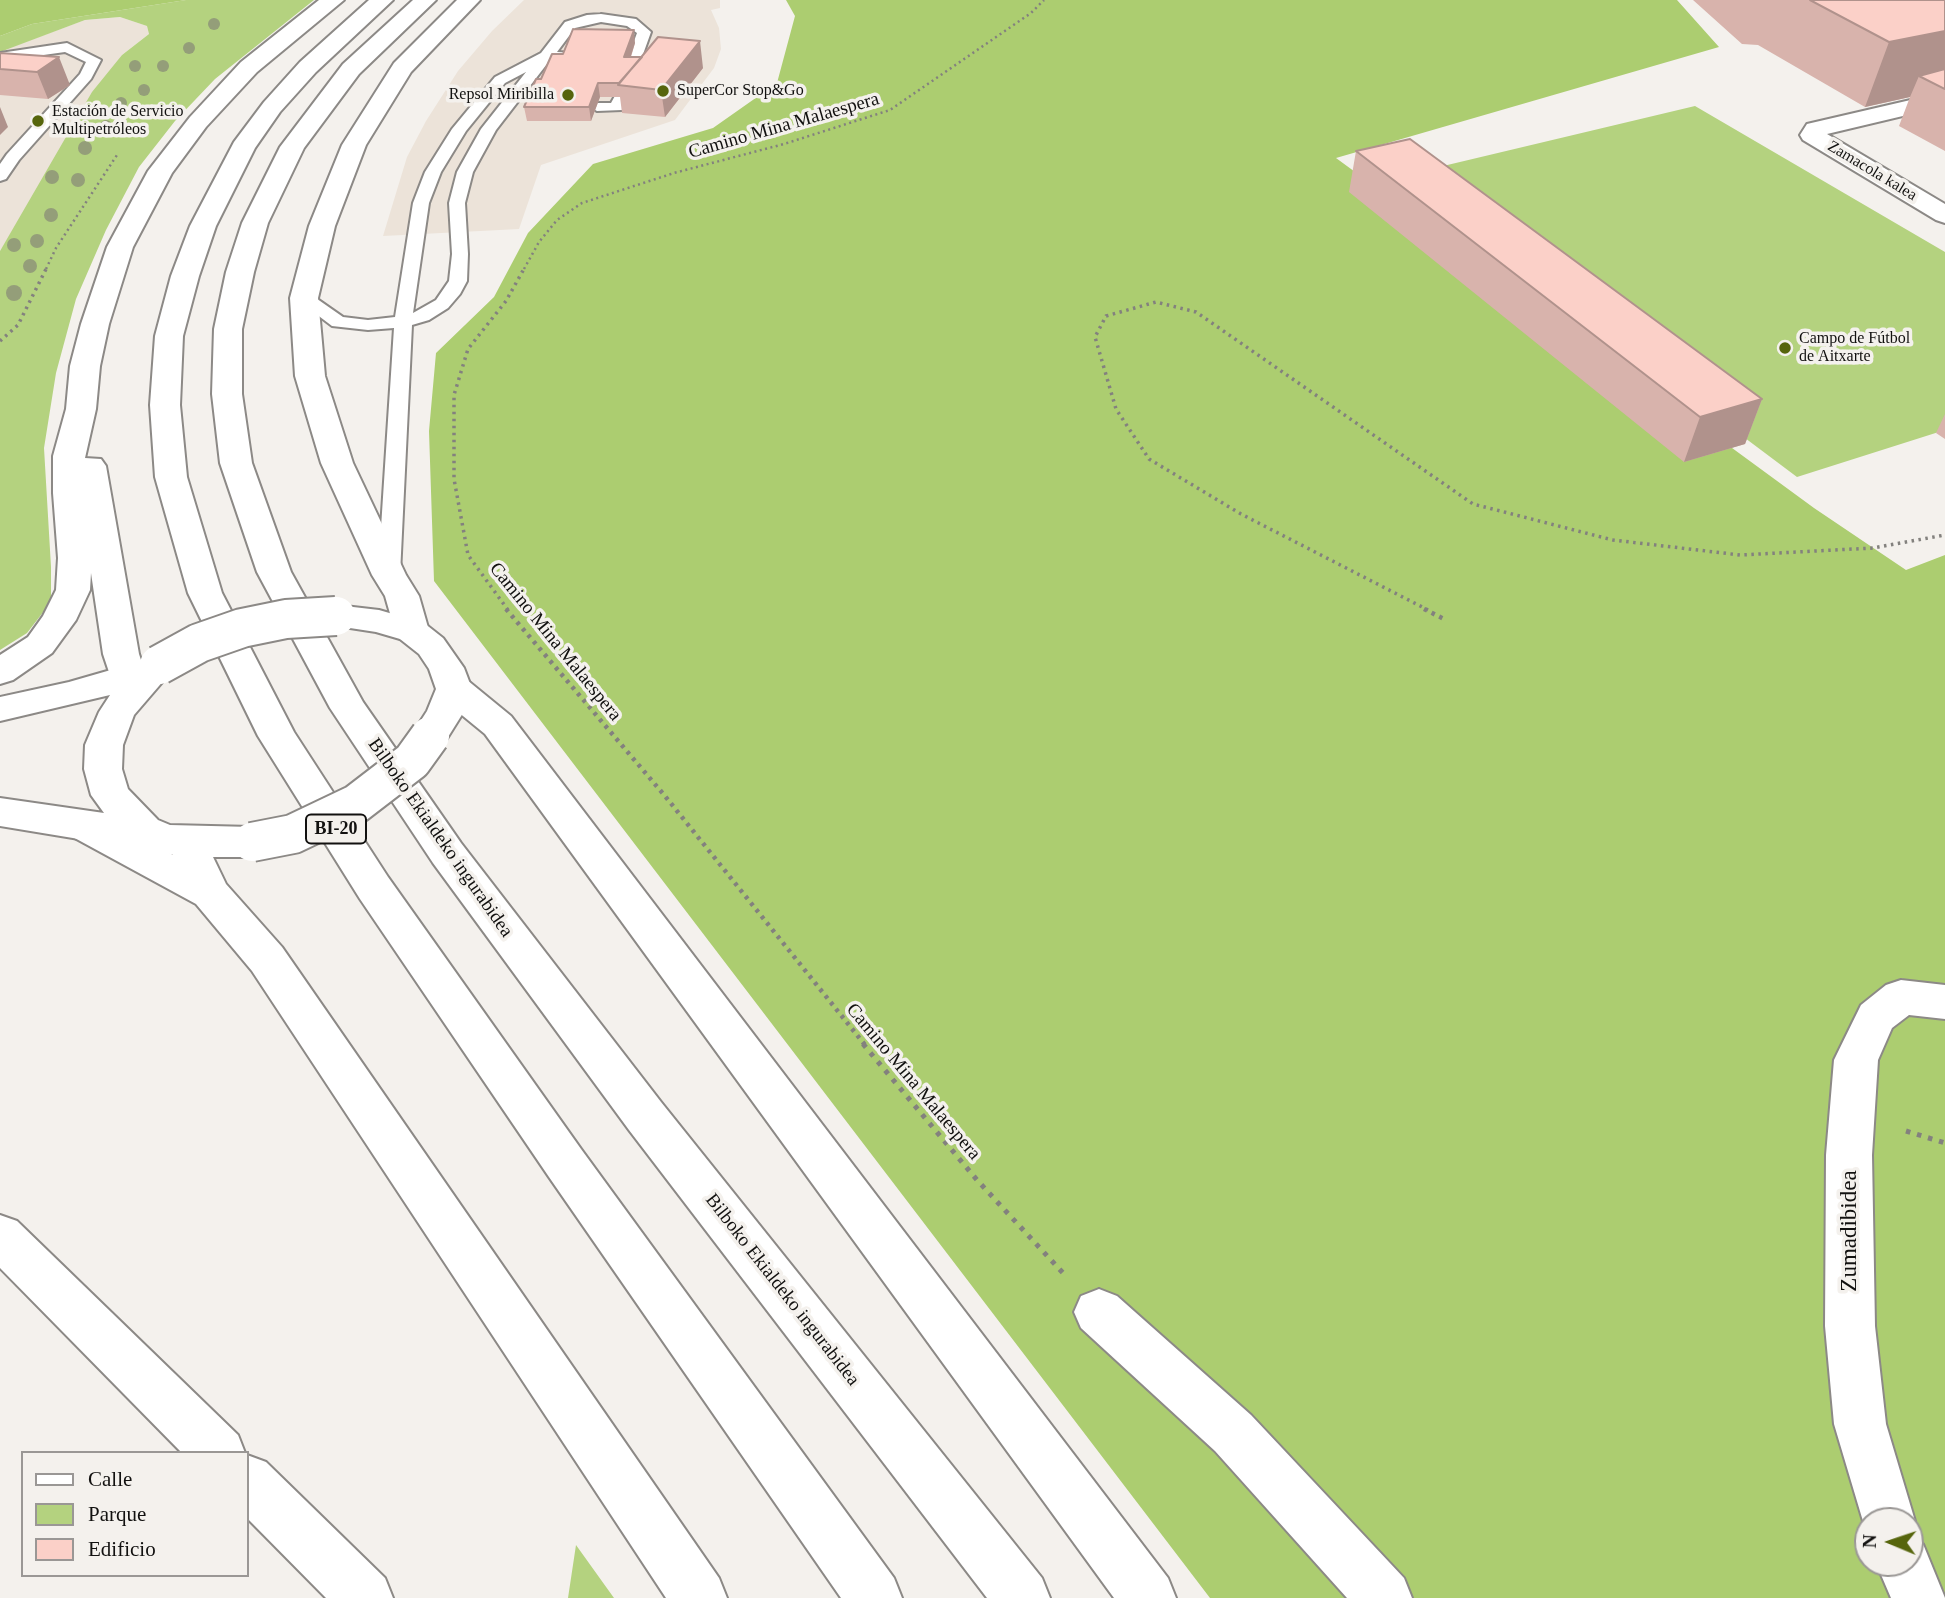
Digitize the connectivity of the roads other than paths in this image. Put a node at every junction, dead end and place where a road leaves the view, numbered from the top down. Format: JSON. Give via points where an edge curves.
{"nodes":[{"id":1,"x":334,"y":0,"type":"edge"},
{"id":2,"x":382,"y":0,"type":"edge"},
{"id":3,"x":425,"y":0,"type":"edge"},
{"id":4,"x":469,"y":0,"type":"edge"},
{"id":5,"x":0,"y":57,"type":"edge"},
{"id":6,"x":546,"y":57,"type":"junction"},
{"id":7,"x":570,"y":57,"type":"edge"},
{"id":8,"x":630,"y":71,"type":"edge"},
{"id":9,"x":500,"y":80,"type":"junction"},
{"id":10,"x":528,"y":80,"type":"junction"},
{"id":11,"x":549,"y":80,"type":"edge"},
{"id":12,"x":621,"y":97,"type":"edge"},
{"id":13,"x":1945,"y":99,"type":"edge"},
{"id":14,"x":477,"y":107,"type":"junction"},
{"id":15,"x":507,"y":107,"type":"junction"},
{"id":16,"x":532,"y":107,"type":"edge"},
{"id":17,"x":597,"y":107,"type":"edge"},
{"id":18,"x":2,"y":171,"type":"edge"},
{"id":19,"x":1945,"y":215,"type":"edge"},
{"id":20,"x":304,"y":298,"type":"junction"},
{"id":21,"x":403,"y":322,"type":"junction"},
{"id":22,"x":81,"y":409,"type":"junction"},
{"id":23,"x":389,"y":575,"type":"junction"},
{"id":24,"x":412,"y":631,"type":"junction"},
{"id":25,"x":0,"y":672,"type":"edge"},
{"id":26,"x":142,"y":675,"type":"junction"},
{"id":27,"x":454,"y":689,"type":"junction"},
{"id":28,"x":0,"y":709,"type":"edge"},
{"id":29,"x":0,"y":812,"type":"edge"},
{"id":30,"x":85,"y":826,"type":"junction"},
{"id":31,"x":165,"y":836,"type":"junction"},
{"id":32,"x":210,"y":893,"type":"junction"},
{"id":33,"x":1945,"y":1002,"type":"edge"},
{"id":34,"x":0,"y":1236,"type":"edge"},
{"id":35,"x":1099,"y":1312,"type":"road end"},
{"id":36,"x":217,"y":1451,"type":"edge"},
{"id":37,"x":248,"y":1482,"type":"edge"},
{"id":38,"x":1884,"y":1507,"type":"edge"},
{"id":39,"x":1910,"y":1577,"type":"edge"},
{"id":40,"x":365,"y":1598,"type":"edge"},
{"id":41,"x":699,"y":1598,"type":"edge"},
{"id":42,"x":874,"y":1598,"type":"edge"},
{"id":43,"x":1022,"y":1598,"type":"edge"},
{"id":44,"x":1147,"y":1598,"type":"edge"},
{"id":45,"x":1384,"y":1598,"type":"edge"},
{"id":46,"x":1919,"y":1598,"type":"edge"}],
"edges":[{"from":1,"to":22,"type":"main road","via":[[226,89],[160,171],[120,247],[95,324]]},
{"from":2,"to":42,"type":"main road","number":"BI-20","via":[[308,67],[243,147],[203,226],[185,276],[170,336],[165,405],[171,477],[205,593],[277,736],[374,888]]},
{"from":3,"to":43,"type":"main road","name":"Bilboko Ekialdeko ingurabidea","via":[[351,69],[292,146],[255,223],[240,272],[228,329],[227,394],[236,463],[274,572],[348,708],[447,853],[645,1116]]},
{"from":4,"to":20,"type":"main road","via":[[402,68],[354,145],[322,226]]},
{"from":5,"to":18,"type":"lane","via":[[67,47],[94,60],[86,76]]},
{"from":6,"to":7,"type":"lane"},
{"from":6,"to":8,"type":"lane","via":[[570,25],[587,19],[615,19],[631,22],[644,32]]},
{"from":6,"to":9,"type":"lane"},
{"from":6,"to":10,"type":"lane"},
{"from":9,"to":10,"type":"lane"},
{"from":9,"to":14,"type":"lane"},
{"from":10,"to":11,"type":"lane"},
{"from":10,"to":15,"type":"lane"},
{"from":12,"to":17,"type":"lane","via":[[617,107]]},
{"from":13,"to":19,"type":"main road","name":"Zamacola kalea","via":[[1815,129],[1812,135]]},
{"from":14,"to":15,"type":"lane"},
{"from":14,"to":21,"type":"lane","via":[[433,172],[421,203]]},
{"from":15,"to":16,"type":"lane"},
{"from":15,"to":21,"type":"lane","via":[[465,172],[457,203],[458,281],[442,304]]},
{"from":20,"to":21,"type":"lane","via":[[338,322],[368,326]]},
{"from":20,"to":23,"type":"main road","via":[[310,376],[337,463]]},
{"from":21,"to":23,"type":"lane"},
{"from":22,"to":25,"type":"main road","via":[[69,456],[74,590],[40,645]]},
{"from":22,"to":26,"type":"main road","via":[[121,654]]},
{"from":23,"to":24,"type":"main road","via":[[402,596]]},
{"from":24,"to":26,"type":"main road","bridge":true,"via":[[336,616],[286,619],[199,643]]},
{"from":24,"to":27,"type":"main road","via":[[431,646]]},
{"from":26,"to":28,"type":"main road"},
{"from":26,"to":31,"type":"main road","via":[[117,712],[104,744],[103,769],[110,795]]},
{"from":27,"to":31,"type":"main road","bridge":true,"via":[[445,713],[412,761],[356,804],[293,834],[252,842]]},
{"from":27,"to":44,"type":"main road","via":[[498,725]]},
{"from":29,"to":30,"type":"main road"},
{"from":30,"to":31,"type":"main road"},
{"from":30,"to":32,"type":"main road"},
{"from":31,"to":32,"type":"main road"},
{"from":32,"to":41,"type":"main road","via":[[267,959]]},
{"from":33,"to":38,"type":"main road","name":"Zumadibidea","via":[[1901,997],[1876,1017],[1856,1060],[1849,1155],[1850,1326],[1860,1424]]},
{"from":34,"to":36,"type":"main road"},
{"from":35,"to":45,"type":"main road","via":[[1233,1433]]},
{"from":37,"to":40,"type":"main road"},
{"from":39,"to":46,"type":"main road"}]}
